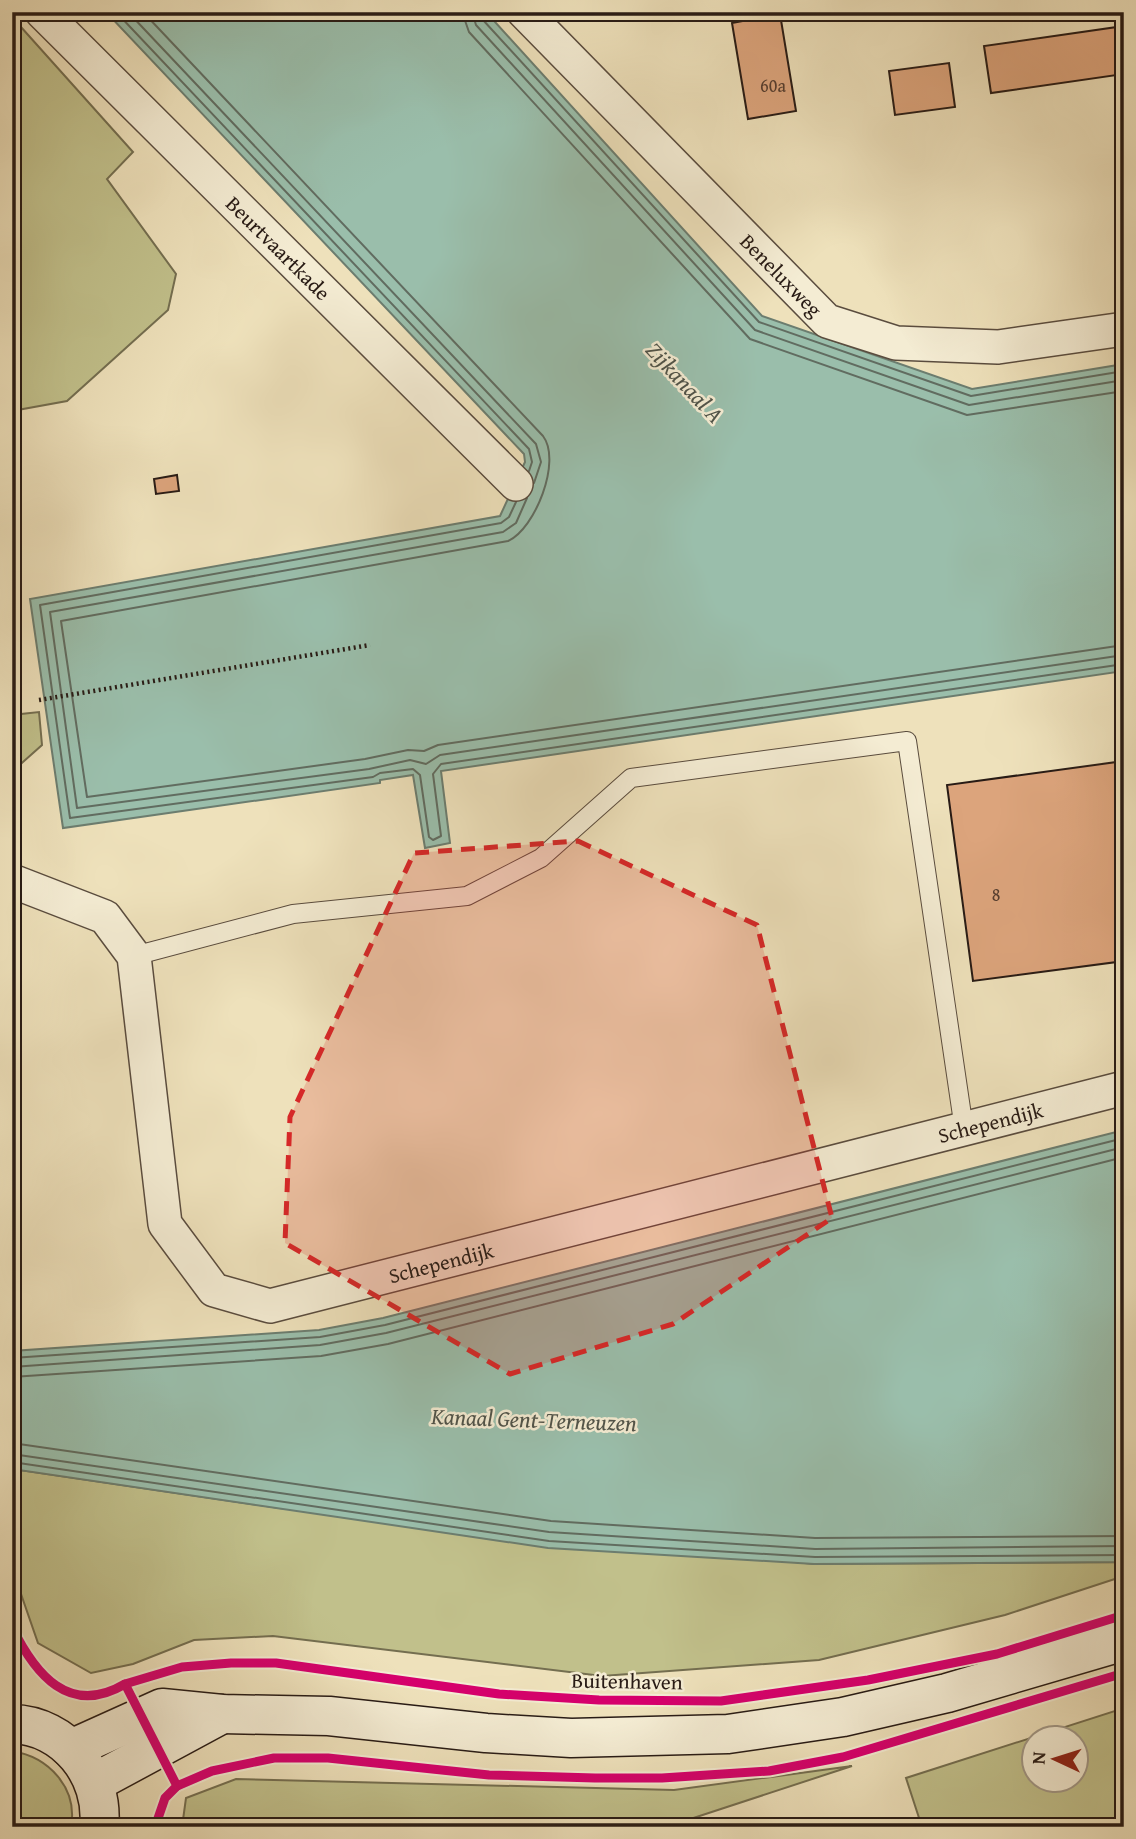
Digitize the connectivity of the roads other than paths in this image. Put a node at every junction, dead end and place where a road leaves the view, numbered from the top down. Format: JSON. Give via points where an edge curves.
{"nodes":[{"id":1,"x":42,"y":12,"type":"edge"},
{"id":2,"x":524,"y":12,"type":"edge"},
{"id":3,"x":1124,"y":329,"type":"edge"},
{"id":4,"x":516,"y":484,"type":"dead end"},
{"id":5,"x":22,"y":889,"type":"edge"},
{"id":6,"x":134,"y":956,"type":"junction"},
{"id":7,"x":1124,"y":1088,"type":"edge"},
{"id":8,"x":964,"y":1129,"type":"junction"},
{"id":9,"x":1124,"y":1641,"type":"edge"},
{"id":10,"x":222,"y":1714,"type":"junction"},
{"id":11,"x":12,"y":1724,"type":"edge"},
{"id":12,"x":71,"y":1749,"type":"junction"},
{"id":13,"x":94,"y":1783,"type":"junction"},
{"id":14,"x":99,"y":1827,"type":"edge"}],
"edges":[{"from":1,"to":4,"type":"street","name":"Beurtvaartkade"},
{"from":2,"to":3,"type":"street","name":"Beneluxweg","via":[[827,321],[895,343],[998,347]]},
{"from":5,"to":6,"type":"street","via":[[105,917]]},
{"from":6,"to":8,"type":"street","name":"Schependijk","via":[[165,1224],[214,1290],[270,1306]]},
{"from":6,"to":8,"type":"lane","via":[[293,914],[467,896],[541,858],[631,778],[907,741]]},
{"from":7,"to":8,"type":"street","name":"Schependijk"},
{"from":9,"to":10,"type":"main road","via":[[947,1693],[843,1717],[727,1734],[571,1738],[302,1714]]},
{"from":10,"to":12,"type":"main road","via":[[162,1708]]},
{"from":10,"to":13,"type":"main road"},
{"from":11,"to":12,"type":"main road","via":[[55,1736]]},
{"from":12,"to":13,"type":"main road"},
{"from":13,"to":14,"type":"main road"}]}
